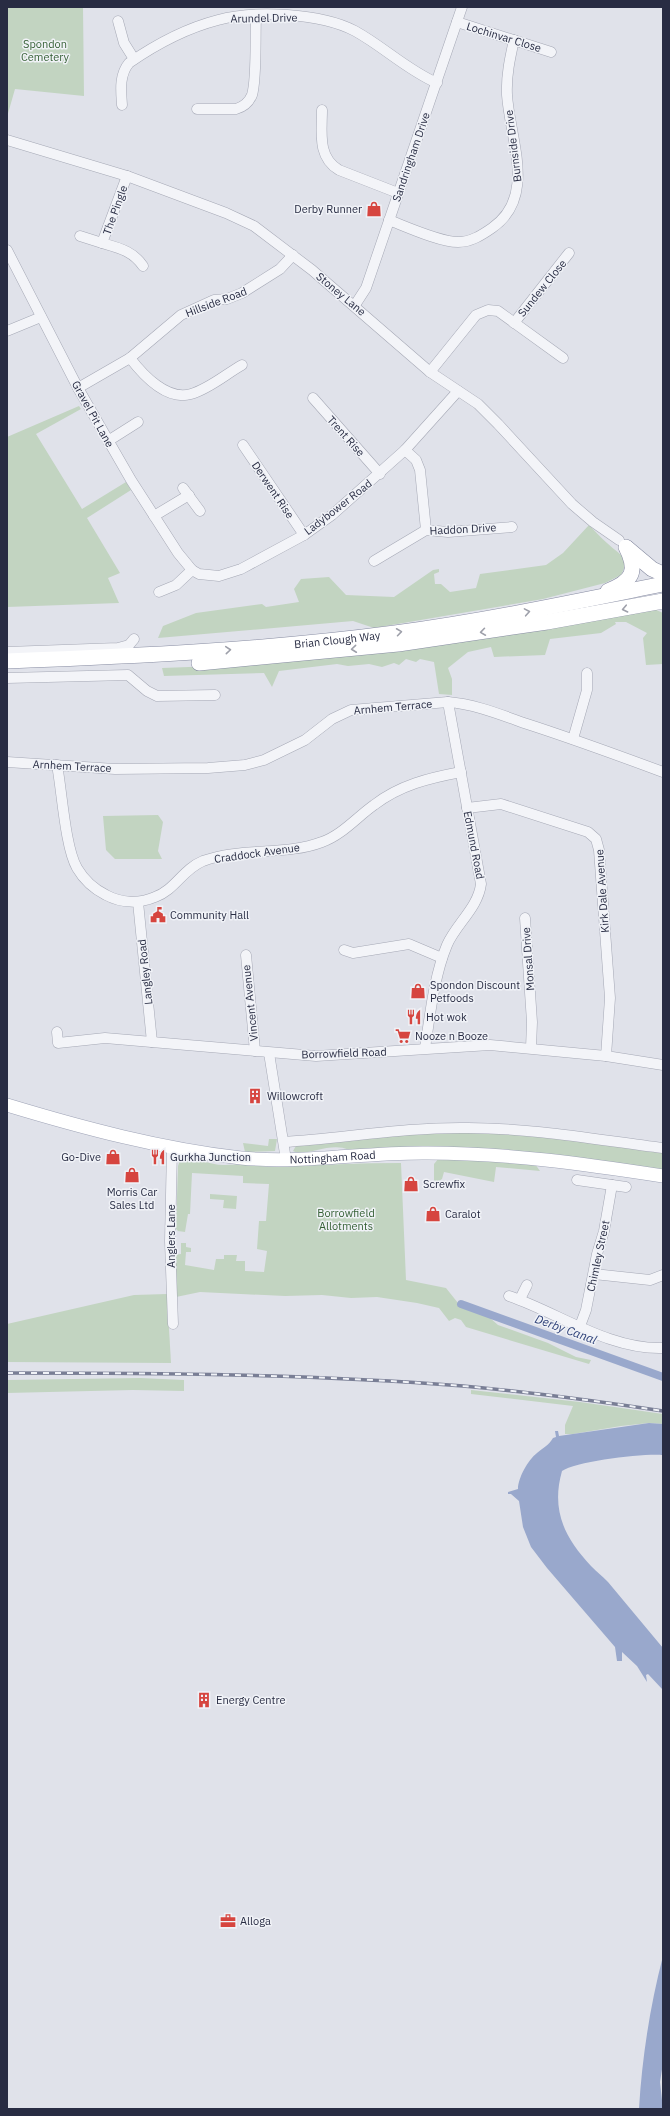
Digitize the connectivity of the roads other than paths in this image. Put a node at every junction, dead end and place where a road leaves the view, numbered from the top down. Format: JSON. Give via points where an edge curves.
{"nodes":[{"id":1,"x":462,"y":7,"type":"edge"},
{"id":2,"x":256,"y":16,"type":"junction"},
{"id":3,"x":457,"y":22,"type":"junction"},
{"id":4,"x":122,"y":24,"type":"dead end"},
{"id":5,"x":514,"y":40,"type":"junction"},
{"id":6,"x":551,"y":52,"type":"dead end"},
{"id":7,"x":134,"y":60,"type":"junction"},
{"id":8,"x":437,"y":83,"type":"junction"},
{"id":9,"x":122,"y":105,"type":"dead end"},
{"id":10,"x":197,"y":109,"type":"dead end"},
{"id":11,"x":322,"y":110,"type":"dead end"},
{"id":12,"x":7,"y":140,"type":"edge"},
{"id":13,"x":127,"y":176,"type":"junction"},
{"id":14,"x":398,"y":193,"type":"junction"},
{"id":15,"x":389,"y":220,"type":"junction"},
{"id":16,"x":80,"y":236,"type":"dead end"},
{"id":17,"x":102,"y":243,"type":"junction"},
{"id":18,"x":7,"y":250,"type":"edge"},
{"id":19,"x":569,"y":253,"type":"dead end"},
{"id":20,"x":293,"y":255,"type":"junction"},
{"id":21,"x":143,"y":266,"type":"dead end"},
{"id":22,"x":354,"y":305,"type":"junction"},
{"id":23,"x":41,"y":317,"type":"junction"},
{"id":24,"x":514,"y":322,"type":"junction"},
{"id":25,"x":9,"y":330,"type":"edge"},
{"id":26,"x":130,"y":358,"type":"junction"},
{"id":27,"x":563,"y":358,"type":"dead end"},
{"id":28,"x":242,"y":365,"type":"dead end"},
{"id":29,"x":430,"y":372,"type":"junction"},
{"id":30,"x":78,"y":388,"type":"junction"},
{"id":31,"x":458,"y":391,"type":"junction"},
{"id":32,"x":312,"y":398,"type":"dead end"},
{"id":33,"x":138,"y":422,"type":"dead end"},
{"id":34,"x":108,"y":441,"type":"junction"},
{"id":35,"x":243,"y":445,"type":"dead end"},
{"id":36,"x":405,"y":450,"type":"junction"},
{"id":37,"x":380,"y":474,"type":"junction"},
{"id":38,"x":200,"y":512,"type":"dead end"},
{"id":39,"x":154,"y":516,"type":"junction"},
{"id":40,"x":512,"y":527,"type":"dead end"},
{"id":41,"x":426,"y":530,"type":"junction"},
{"id":42,"x":304,"y":535,"type":"junction"},
{"id":43,"x":623,"y":544,"type":"junction"},
{"id":44,"x":374,"y":561,"type":"dead end"},
{"id":45,"x":192,"y":570,"type":"junction"},
{"id":46,"x":663,"y":574,"type":"edge"},
{"id":47,"x":663,"y":584,"type":"edge"},
{"id":48,"x":159,"y":592,"type":"dead end"},
{"id":49,"x":583,"y":601,"type":"junction"},
{"id":50,"x":663,"y":601,"type":"edge"},
{"id":51,"x":134,"y":639,"type":"dead end"},
{"id":52,"x":7,"y":652,"type":"edge"},
{"id":53,"x":7,"y":661,"type":"edge"},
{"id":54,"x":7,"y":670,"type":"edge"},
{"id":55,"x":587,"y":673,"type":"dead end"},
{"id":56,"x":7,"y":678,"type":"edge"},
{"id":57,"x":215,"y":695,"type":"dead end"},
{"id":58,"x":448,"y":702,"type":"junction"},
{"id":59,"x":573,"y":739,"type":"junction"},
{"id":60,"x":7,"y":762,"type":"edge"},
{"id":61,"x":57,"y":765,"type":"junction"},
{"id":62,"x":461,"y":772,"type":"junction"},
{"id":63,"x":663,"y":772,"type":"edge"},
{"id":64,"x":467,"y":808,"type":"junction"},
{"id":65,"x":138,"y":902,"type":"junction"},
{"id":66,"x":525,"y":918,"type":"dead end"},
{"id":67,"x":344,"y":950,"type":"dead end"},
{"id":68,"x":246,"y":955,"type":"dead end"},
{"id":69,"x":442,"y":958,"type":"junction"},
{"id":70,"x":57,"y":1032,"type":"dead end"},
{"id":71,"x":152,"y":1042,"type":"junction"},
{"id":72,"x":425,"y":1048,"type":"junction"},
{"id":73,"x":532,"y":1048,"type":"junction"},
{"id":74,"x":255,"y":1051,"type":"junction"},
{"id":75,"x":269,"y":1053,"type":"junction"},
{"id":76,"x":606,"y":1056,"type":"junction"},
{"id":77,"x":663,"y":1065,"type":"edge"},
{"id":78,"x":7,"y":1105,"type":"edge"},
{"id":79,"x":284,"y":1142,"type":"junction"},
{"id":80,"x":172,"y":1148,"type":"junction"},
{"id":81,"x":663,"y":1148,"type":"edge"},
{"id":82,"x":286,"y":1160,"type":"junction"},
{"id":83,"x":663,"y":1176,"type":"edge"},
{"id":84,"x":577,"y":1180,"type":"dead end"},
{"id":85,"x":612,"y":1184,"type":"junction"},
{"id":86,"x":626,"y":1187,"type":"dead end"},
{"id":87,"x":594,"y":1274,"type":"junction"},
{"id":88,"x":663,"y":1275,"type":"edge"},
{"id":89,"x":527,"y":1285,"type":"dead end"},
{"id":90,"x":509,"y":1296,"type":"dead end"},
{"id":91,"x":520,"y":1299,"type":"junction"},
{"id":92,"x":173,"y":1324,"type":"dead end"},
{"id":93,"x":580,"y":1326,"type":"junction"},
{"id":94,"x":663,"y":1348,"type":"edge"}],
"edges":[{"from":1,"to":3,"type":"street","name":"Sandringham Drive"},
{"from":2,"to":7,"type":"street","name":"Arundel Drive","via":[[220,20],[194,28]]},
{"from":2,"to":8,"type":"street","name":"Arundel Drive","via":[[309,18],[354,30],[422,76]]},
{"from":2,"to":10,"type":"street","via":[[254,80],[250,98],[240,108],[208,104]]},
{"from":3,"to":5,"type":"street","name":"Lochinvar Close"},
{"from":3,"to":8,"type":"street","name":"Sandringham Drive"},
{"from":4,"to":7,"type":"street","via":[[124,43]]},
{"from":5,"to":6,"type":"street","name":"Lochinvar Close"},
{"from":5,"to":15,"type":"street","name":"Burnside Drive","via":[[507,94],[518,191],[505,217],[480,236],[459,242]]},
{"from":7,"to":9,"type":"street","name":"Arundel Drive","via":[[126,66],[122,74]]},
{"from":8,"to":14,"type":"street","name":"Sandringham Drive"},
{"from":11,"to":14,"type":"street","via":[[322,148],[331,164],[339,170]]},
{"from":12,"to":13,"type":"street","name":"Stoney Lane"},
{"from":13,"to":17,"type":"street","name":"The Pingle"},
{"from":13,"to":20,"type":"street","name":"Stoney Lane","via":[[243,220]]},
{"from":14,"to":15,"type":"street","name":"Sandringham Drive"},
{"from":15,"to":22,"type":"street","name":"Sandringham Drive","via":[[366,288]]},
{"from":16,"to":17,"type":"street","name":"The Pingle"},
{"from":17,"to":21,"type":"street","name":"The Pingle","via":[[127,251]]},
{"from":18,"to":23,"type":"street","name":"Gravel Pit Lane"},
{"from":19,"to":24,"type":"street","name":"Sundew Close"},
{"from":20,"to":22,"type":"street","name":"Stoney Lane"},
{"from":20,"to":26,"type":"street","name":"Hillside Road","via":[[280,270],[242,293],[227,299],[214,300],[181,315]]},
{"from":22,"to":29,"type":"street","name":"Stoney Lane"},
{"from":23,"to":25,"type":"street"},
{"from":23,"to":30,"type":"street","name":"Gravel Pit Lane"},
{"from":24,"to":27,"type":"street"},
{"from":24,"to":29,"type":"street","via":[[498,311],[488,310],[476,314]]},
{"from":26,"to":28,"type":"street","via":[[147,378],[181,395],[193,393]]},
{"from":26,"to":30,"type":"street","name":"Hillside Road"},
{"from":29,"to":31,"type":"street","name":"Stoney Lane"},
{"from":30,"to":34,"type":"street","name":"Gravel Pit Lane"},
{"from":31,"to":36,"type":"street","name":"Ladybower Road"},
{"from":31,"to":43,"type":"street","name":"Stoney Lane","via":[[478,404],[572,504]]},
{"from":32,"to":37,"type":"street","name":"Trent Rise"},
{"from":33,"to":34,"type":"street"},
{"from":34,"to":39,"type":"street","name":"Gravel Pit Lane"},
{"from":35,"to":42,"type":"street","name":"Derwent Rise"},
{"from":36,"to":37,"type":"street","name":"Ladybower Road"},
{"from":36,"to":41,"type":"street","via":[[416,460],[420,470]]},
{"from":37,"to":42,"type":"street","name":"Ladybower Road"},
{"from":38,"to":39,"type":"street","via":[[186,492]]},
{"from":39,"to":45,"type":"street","name":"Gravel Pit Lane"},
{"from":40,"to":41,"type":"street","name":"Haddon Drive","via":[[448,532]]},
{"from":41,"to":44,"type":"street","name":"Haddon Drive"},
{"from":42,"to":45,"type":"street","name":"Ladybower Road","via":[[232,572],[208,576]]},
{"from":43,"to":46,"type":"highway","via":[[652,569]]},
{"from":43,"to":49,"type":"highway","via":[[633,565],[629,578],[616,588]]},
{"from":45,"to":48,"type":"street","via":[[176,585]]},
{"from":47,"to":49,"type":"highway","name":"Brian Clough Way"},
{"from":53,"to":49,"type":"highway","name":"Brian Clough Way","one_way":true,"via":[[144,656],[305,643],[422,629]]},
{"from":50,"to":54,"type":"highway","name":"Brian Clough Way","one_way":true,"via":[[539,624],[327,652],[201,662]]},
{"from":51,"to":52,"type":"street","via":[[129,645],[118,648]]},
{"from":55,"to":59,"type":"street","via":[[587,690]]},
{"from":56,"to":57,"type":"street","via":[[128,675],[157,696]]},
{"from":58,"to":59,"type":"street","name":"Arnhem Terrace","via":[[480,708]]},
{"from":58,"to":61,"type":"street","name":"Arnhem Terrace","via":[[351,710],[332,719],[305,740],[264,760],[244,765],[115,769]]},
{"from":58,"to":62,"type":"street","name":"Edmund Road"},
{"from":59,"to":63,"type":"street","name":"Arnhem Terrace"},
{"from":60,"to":61,"type":"street","name":"Arnhem Terrace"},
{"from":61,"to":65,"type":"street","name":"Craddock Avenue","via":[[71,852],[79,871],[94,888],[113,899]]},
{"from":62,"to":64,"type":"street","name":"Edmund Road"},
{"from":62,"to":65,"type":"street","name":"Craddock Avenue","via":[[401,788],[377,802],[339,833],[322,842],[206,860],[191,868],[167,892]]},
{"from":64,"to":69,"type":"street","name":"Edmund Road","via":[[480,870],[481,889],[478,899],[451,938]]},
{"from":64,"to":76,"type":"street","name":"Kirk Dale Avenue","via":[[501,804],[588,832],[596,839],[599,850],[610,998]]},
{"from":65,"to":71,"type":"street","name":"Langley Road"},
{"from":66,"to":73,"type":"street","name":"Monsal Drive"},
{"from":67,"to":69,"type":"street","via":[[353,953],[406,944]]},
{"from":68,"to":74,"type":"street","name":"Vincent Avenue"},
{"from":69,"to":72,"type":"street","name":"Edmund Road"},
{"from":70,"to":71,"type":"street","name":"Borrowfield Road","via":[[58,1043],[105,1038]]},
{"from":71,"to":74,"type":"street","name":"Borrowfield Road"},
{"from":72,"to":73,"type":"street","name":"Borrowfield Road","via":[[490,1045]]},
{"from":72,"to":75,"type":"street","name":"Borrowfield Road","via":[[323,1055]]},
{"from":73,"to":76,"type":"street","name":"Borrowfield Road"},
{"from":74,"to":75,"type":"street","name":"Borrowfield Road"},
{"from":75,"to":79,"type":"street"},
{"from":76,"to":77,"type":"street","name":"Borrowfield Road"},
{"from":78,"to":80,"type":"main road","name":"Nottingham Road","via":[[41,1116]]},
{"from":79,"to":81,"type":"street","name":"Nottingham Road","via":[[466,1128],[515,1129]]},
{"from":79,"to":82,"type":"street"},
{"from":80,"to":82,"type":"main road","name":"Nottingham Road","via":[[241,1158]]},
{"from":80,"to":92,"type":"street","name":"Anglers Lane","via":[[170,1241]]},
{"from":82,"to":83,"type":"main road","name":"Nottingham Road","via":[[410,1153],[468,1154],[546,1160]]},
{"from":84,"to":85,"type":"street"},
{"from":85,"to":86,"type":"street"},
{"from":85,"to":87,"type":"street","name":"Chimley Street"},
{"from":87,"to":88,"type":"street","via":[[650,1280]]},
{"from":87,"to":93,"type":"street","name":"Chimley Street"},
{"from":89,"to":91,"type":"street"},
{"from":90,"to":91,"type":"street"},
{"from":91,"to":93,"type":"street"},
{"from":93,"to":94,"type":"street","via":[[643,1348]]}]}
